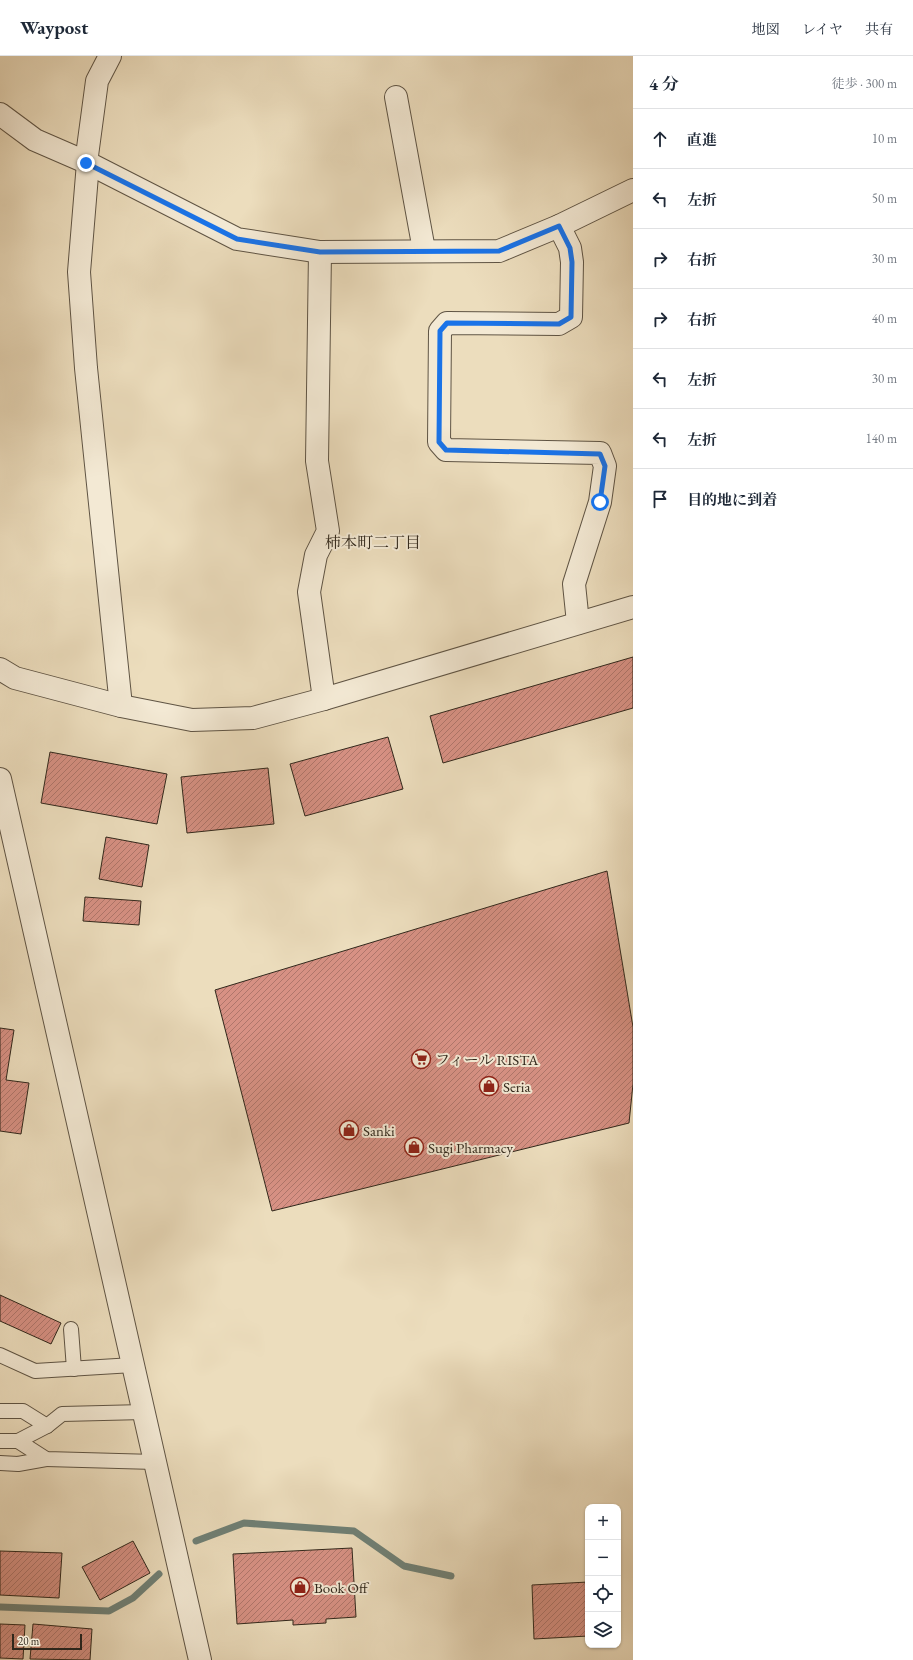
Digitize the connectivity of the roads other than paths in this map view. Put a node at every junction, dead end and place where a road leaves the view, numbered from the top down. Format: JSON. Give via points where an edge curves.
{"nodes":[{"id":1,"x":110,"y":56,"type":"edge"},
{"id":2,"x":396,"y":97,"type":"dead end"},
{"id":3,"x":0,"y":114,"type":"edge"},
{"id":4,"x":87,"y":163,"type":"junction"},
{"id":5,"x":633,"y":190,"type":"edge"},
{"id":6,"x":559,"y":226,"type":"junction"},
{"id":7,"x":424,"y":250,"type":"junction"},
{"id":8,"x":320,"y":252,"type":"junction"},
{"id":9,"x":633,"y":607,"type":"edge"},
{"id":10,"x":578,"y":623,"type":"junction"},
{"id":11,"x":0,"y":669,"type":"edge"},
{"id":12,"x":324,"y":699,"type":"junction"},
{"id":13,"x":121,"y":706,"type":"junction"},
{"id":14,"x":0,"y":779,"type":"edge"},
{"id":15,"x":71,"y":1329,"type":"dead end"},
{"id":16,"x":0,"y":1355,"type":"edge"},
{"id":17,"x":133,"y":1365,"type":"junction"},
{"id":18,"x":74,"y":1369,"type":"junction"},
{"id":19,"x":0,"y":1411,"type":"edge"},
{"id":20,"x":144,"y":1412,"type":"junction"},
{"id":21,"x":47,"y":1426,"type":"junction"},
{"id":22,"x":7,"y":1441,"type":"edge"},
{"id":23,"x":46,"y":1460,"type":"junction"},
{"id":24,"x":155,"y":1462,"type":"junction"},
{"id":25,"x":0,"y":1464,"type":"edge"},
{"id":26,"x":200,"y":1660,"type":"edge"}],
"edges":[{"from":1,"to":4,"type":"street","via":[[97,81]]},
{"from":2,"to":7,"type":"street"},
{"from":3,"to":4,"type":"street","via":[[35,140]]},
{"from":4,"to":8,"type":"street","via":[[237,239]]},
{"from":4,"to":13,"type":"street","via":[[79,272],[86,368]]},
{"from":5,"to":6,"type":"street"},
{"from":6,"to":7,"type":"street","via":[[499,251]]},
{"from":6,"to":10,"type":"street","via":[[570,248],[572,262],[571,317],[559,324],[447,323],[440,331],[439,442],[446,450],[600,454],[605,466],[600,502],[574,584]]},
{"from":7,"to":8,"type":"street"},
{"from":8,"to":12,"type":"street","via":[[317,461],[328,531],[316,555],[309,592]]},
{"from":9,"to":10,"type":"street"},
{"from":10,"to":12,"type":"street"},
{"from":11,"to":13,"type":"street","via":[[15,678]]},
{"from":12,"to":13,"type":"street","via":[[253,718],[192,720]]},
{"from":14,"to":17,"type":"street"},
{"from":15,"to":18,"type":"lane"},
{"from":16,"to":18,"type":"lane","via":[[35,1371]]},
{"from":17,"to":18,"type":"lane"},
{"from":17,"to":20,"type":"street"},
{"from":19,"to":21,"type":"lane","via":[[23,1411]]},
{"from":20,"to":21,"type":"lane","via":[[62,1414]]},
{"from":20,"to":24,"type":"street"},
{"from":21,"to":22,"type":"lane"},
{"from":22,"to":23,"type":"lane"},
{"from":23,"to":24,"type":"lane"},
{"from":23,"to":25,"type":"lane"},
{"from":24,"to":26,"type":"street"}]}
